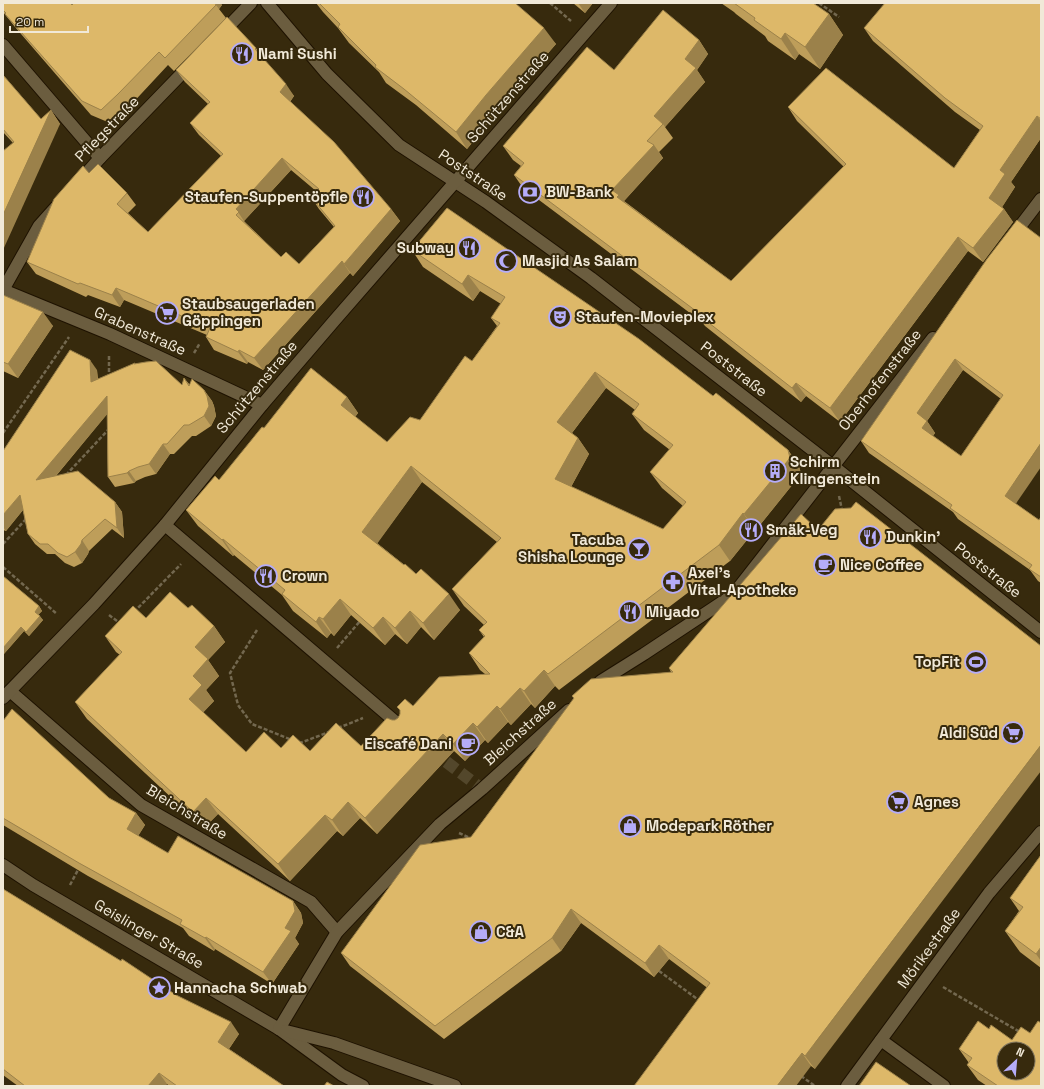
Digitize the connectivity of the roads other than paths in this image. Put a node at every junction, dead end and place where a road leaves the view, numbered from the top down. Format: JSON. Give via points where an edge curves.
{"nodes":[{"id":1,"x":251,"y":3,"type":"edge"},
{"id":2,"x":267,"y":3,"type":"edge"},
{"id":3,"x":611,"y":3,"type":"edge"},
{"id":4,"x":213,"y":42,"type":"edge"},
{"id":5,"x":3,"y":45,"type":"edge"},
{"id":6,"x":202,"y":53,"type":"edge"},
{"id":7,"x":100,"y":158,"type":"junction"},
{"id":8,"x":455,"y":182,"type":"junction"},
{"id":9,"x":1040,"y":203,"type":"edge"},
{"id":10,"x":1004,"y":247,"type":"edge"},
{"id":11,"x":3,"y":290,"type":"edge"},
{"id":12,"x":941,"y":328,"type":"edge"},
{"id":13,"x":262,"y":405,"type":"junction"},
{"id":14,"x":833,"y":466,"type":"junction"},
{"id":15,"x":165,"y":525,"type":"junction"},
{"id":16,"x":1041,"y":632,"type":"edge"},
{"id":17,"x":7,"y":694,"type":"edge"},
{"id":18,"x":404,"y":729,"type":"edge"},
{"id":19,"x":1041,"y":832,"type":"edge"},
{"id":20,"x":3,"y":865,"type":"edge"},
{"id":21,"x":337,"y":932,"type":"junction"},
{"id":22,"x":279,"y":1029,"type":"junction"},
{"id":23,"x":881,"y":1040,"type":"junction"},
{"id":24,"x":363,"y":1086,"type":"edge"},
{"id":25,"x":454,"y":1086,"type":"edge"},
{"id":26,"x":847,"y":1086,"type":"edge"},
{"id":27,"x":944,"y":1086,"type":"edge"}],
"edges":[{"from":1,"to":4,"type":"street"},
{"from":2,"to":8,"type":"street","name":"Poststraße","via":[[327,74],[399,145]]},
{"from":3,"to":8,"type":"street","name":"Schützenstraße"},
{"from":5,"to":7,"type":"street"},
{"from":6,"to":7,"type":"street","name":"Pflegstraße"},
{"from":7,"to":11,"type":"street","name":"Pflegstraße","via":[[39,226]]},
{"from":8,"to":13,"type":"street","name":"Schützenstraße"},
{"from":8,"to":14,"type":"street","name":"Poststraße","via":[[591,278]]},
{"from":9,"to":10,"type":"street"},
{"from":11,"to":13,"type":"street","name":"Grabenstraße","via":[[110,334]]},
{"from":12,"to":14,"type":"street","name":"Oberhofenstraße"},
{"from":13,"to":15,"type":"street","name":"Schützenstraße"},
{"from":14,"to":16,"type":"street","name":"Poststraße"},
{"from":14,"to":21,"type":"street","name":"Bleichstraße","via":[[733,595],[601,681],[440,824]]},
{"from":15,"to":17,"type":"street","name":"Schützenstraße","via":[[94,604]]},
{"from":15,"to":18,"type":"street"},
{"from":17,"to":21,"type":"street","name":"Bleichstraße","via":[[141,805],[311,902]]},
{"from":19,"to":23,"type":"street","name":"Mörikestraße","via":[[989,893]]},
{"from":20,"to":22,"type":"street","name":"Geislinger Straße"},
{"from":21,"to":22,"type":"street","name":"Bleichstraße"},
{"from":22,"to":24,"type":"street","name":"Geislinger Straße","via":[[342,1075]]},
{"from":22,"to":25,"type":"street","name":"Geislinger Straße","via":[[334,1043]]},
{"from":23,"to":26,"type":"street","name":"Mörikestraße"},
{"from":23,"to":27,"type":"street"}]}
